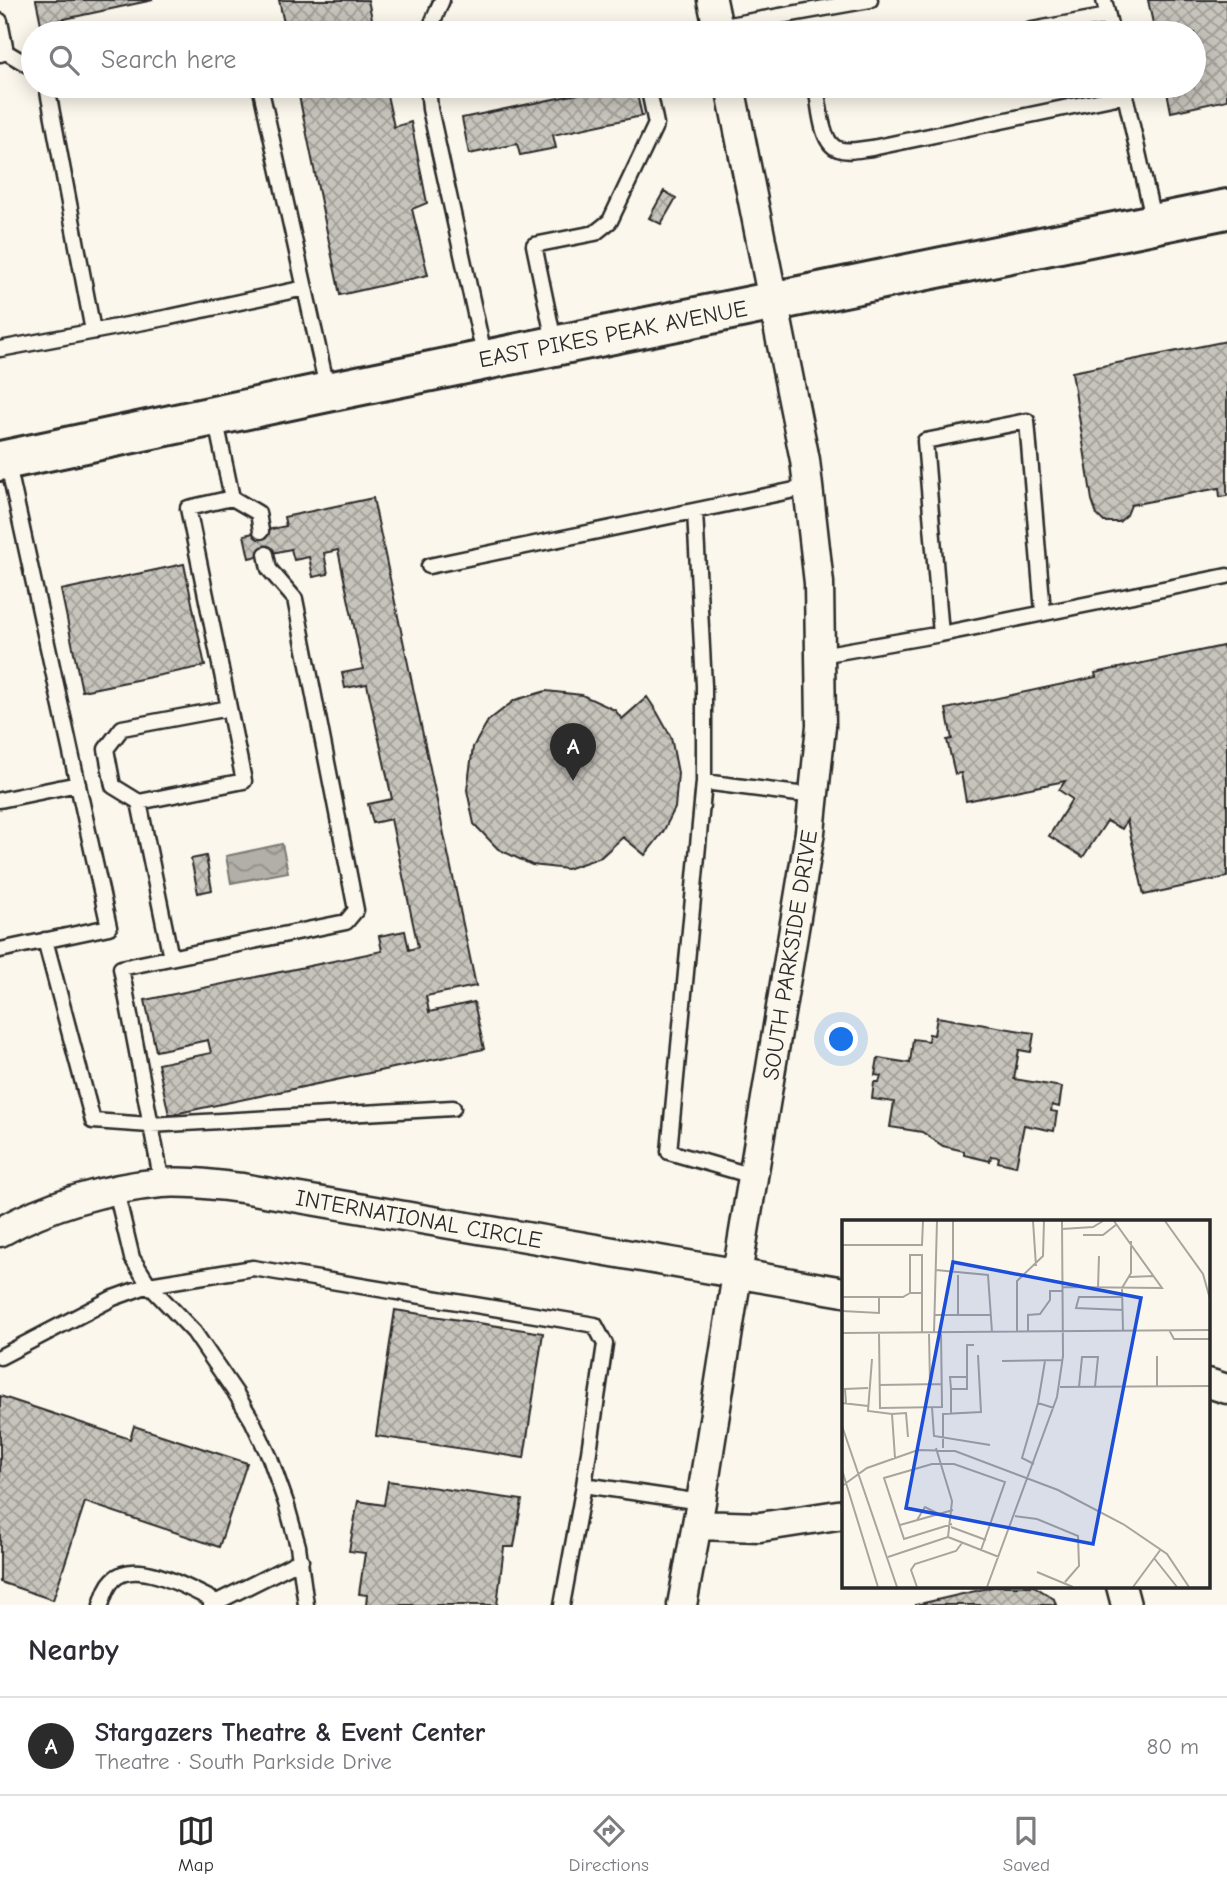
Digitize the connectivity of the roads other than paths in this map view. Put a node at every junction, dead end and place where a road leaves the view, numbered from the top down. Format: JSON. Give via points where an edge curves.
{"nodes":[{"id":1,"x":442,"y":0,"type":"edge"},
{"id":2,"x":712,"y":0,"type":"edge"},
{"id":3,"x":870,"y":0,"type":"edge"},
{"id":4,"x":1104,"y":0,"type":"edge"},
{"id":5,"x":1108,"y":16,"type":"junction"},
{"id":6,"x":433,"y":21,"type":"edge"},
{"id":7,"x":716,"y":21,"type":"edge"},
{"id":8,"x":764,"y":21,"type":"edge"},
{"id":9,"x":1081,"y":21,"type":"edge"},
{"id":10,"x":1109,"y":21,"type":"edge"},
{"id":11,"x":0,"y":22,"type":"edge"},
{"id":12,"x":3,"y":53,"type":"edge"},
{"id":13,"x":21,"y":62,"type":"edge"},
{"id":14,"x":49,"y":98,"type":"edge"},
{"id":15,"x":263,"y":98,"type":"edge"},
{"id":16,"x":429,"y":98,"type":"edge"},
{"id":17,"x":651,"y":98,"type":"edge"},
{"id":18,"x":732,"y":98,"type":"edge"},
{"id":19,"x":818,"y":98,"type":"edge"},
{"id":20,"x":1090,"y":98,"type":"edge"},
{"id":21,"x":1127,"y":98,"type":"edge"},
{"id":22,"x":1227,"y":209,"type":"edge"},
{"id":23,"x":1154,"y":225,"type":"junction"},
{"id":24,"x":305,"y":288,"type":"junction"},
{"id":25,"x":773,"y":302,"type":"junction"},
{"id":26,"x":93,"y":331,"type":"junction"},
{"id":27,"x":555,"y":346,"type":"junction"},
{"id":28,"x":0,"y":349,"type":"edge"},
{"id":29,"x":486,"y":360,"type":"junction"},
{"id":30,"x":328,"y":392,"type":"junction"},
{"id":31,"x":215,"y":416,"type":"junction"},
{"id":32,"x":4,"y":460,"type":"edge"},
{"id":33,"x":809,"y":487,"type":"junction"},
{"id":34,"x":232,"y":499,"type":"junction"},
{"id":35,"x":695,"y":511,"type":"junction"},
{"id":36,"x":261,"y":531,"type":"dead end"},
{"id":37,"x":266,"y":554,"type":"dead end"},
{"id":38,"x":429,"y":566,"type":"dead end"},
{"id":39,"x":1227,"y":576,"type":"edge"},
{"id":40,"x":1043,"y":612,"type":"junction"},
{"id":41,"x":941,"y":634,"type":"junction"},
{"id":42,"x":821,"y":655,"type":"junction"},
{"id":43,"x":229,"y":708,"type":"junction"},
{"id":44,"x":704,"y":782,"type":"junction"},
{"id":45,"x":78,"y":784,"type":"junction"},
{"id":46,"x":1,"y":795,"type":"edge"},
{"id":47,"x":814,"y":796,"type":"junction"},
{"id":48,"x":139,"y":802,"type":"junction"},
{"id":49,"x":45,"y":940,"type":"junction"},
{"id":50,"x":0,"y":950,"type":"edge"},
{"id":51,"x":171,"y":958,"type":"junction"},
{"id":52,"x":453,"y":1108,"type":"dead end"},
{"id":53,"x":150,"y":1125,"type":"junction"},
{"id":54,"x":753,"y":1176,"type":"junction"},
{"id":55,"x":162,"y":1183,"type":"junction"},
{"id":56,"x":116,"y":1191,"type":"junction"},
{"id":57,"x":0,"y":1232,"type":"edge"},
{"id":58,"x":737,"y":1274,"type":"junction"},
{"id":59,"x":149,"y":1285,"type":"junction"},
{"id":60,"x":842,"y":1292,"type":"edge"},
{"id":61,"x":0,"y":1357,"type":"edge"},
{"id":62,"x":1210,"y":1384,"type":"edge"},
{"id":63,"x":1227,"y":1389,"type":"edge"},
{"id":64,"x":584,"y":1485,"type":"junction"},
{"id":65,"x":699,"y":1513,"type":"junction"},
{"id":66,"x":842,"y":1514,"type":"edge"},
{"id":67,"x":301,"y":1560,"type":"junction"},
{"id":68,"x":1122,"y":1588,"type":"edge"},
{"id":69,"x":214,"y":1603,"type":"edge"},
{"id":70,"x":101,"y":1605,"type":"edge"},
{"id":71,"x":306,"y":1605,"type":"edge"},
{"id":72,"x":562,"y":1605,"type":"edge"},
{"id":73,"x":682,"y":1605,"type":"edge"},
{"id":74,"x":1126,"y":1605,"type":"edge"}],
"edges":[{"from":1,"to":6,"type":"lane"},
{"from":2,"to":7,"type":"street"},
{"from":3,"to":8,"type":"lane"},
{"from":4,"to":5,"type":"lane"},
{"from":5,"to":9,"type":"lane"},
{"from":5,"to":10,"type":"lane"},
{"from":11,"to":12,"type":"lane"},
{"from":12,"to":13,"type":"lane"},
{"from":14,"to":26,"type":"lane"},
{"from":15,"to":24,"type":"lane"},
{"from":16,"to":29,"type":"lane"},
{"from":17,"to":27,"type":"lane","via":[[656,124],[610,221],[595,233],[534,245]]},
{"from":18,"to":25,"type":"street","name":"SOUTH PARKSIDE DRIVE"},
{"from":19,"to":20,"type":"lane","via":[[826,138],[831,145],[847,150]]},
{"from":21,"to":23,"type":"lane"},
{"from":22,"to":23,"type":"main road","name":"EAST PIKES PEAK AVENUE"},
{"from":23,"to":25,"type":"main road","name":"EAST PIKES PEAK AVENUE"},
{"from":24,"to":26,"type":"lane"},
{"from":24,"to":30,"type":"lane"},
{"from":25,"to":27,"type":"main road","name":"EAST PIKES PEAK AVENUE"},
{"from":25,"to":33,"type":"street","name":"SOUTH PARKSIDE DRIVE"},
{"from":26,"to":28,"type":"lane"},
{"from":27,"to":29,"type":"main road","name":"EAST PIKES PEAK AVENUE"},
{"from":29,"to":30,"type":"main road","name":"EAST PIKES PEAK AVENUE"},
{"from":30,"to":31,"type":"main road","name":"EAST PIKES PEAK AVENUE"},
{"from":31,"to":32,"type":"main road","name":"EAST PIKES PEAK AVENUE"},
{"from":31,"to":34,"type":"lane"},
{"from":32,"to":45,"type":"lane"},
{"from":33,"to":35,"type":"lane"},
{"from":33,"to":42,"type":"street","name":"SOUTH PARKSIDE DRIVE"},
{"from":34,"to":36,"type":"lane","via":[[258,513]]},
{"from":34,"to":43,"type":"lane","via":[[188,508]]},
{"from":35,"to":38,"type":"lane"},
{"from":35,"to":44,"type":"lane","via":[[705,687]]},
{"from":37,"to":51,"type":"lane","via":[[269,569],[295,599],[356,910],[346,922]]},
{"from":39,"to":40,"type":"lane"},
{"from":40,"to":41,"type":"lane"},
{"from":40,"to":41,"type":"lane","via":[[1027,421],[925,441]]},
{"from":41,"to":42,"type":"lane"},
{"from":42,"to":47,"type":"street","name":"SOUTH PARKSIDE DRIVE","via":[[821,726]]},
{"from":43,"to":48,"type":"lane","via":[[244,781]]},
{"from":43,"to":48,"type":"lane","via":[[122,728],[106,748],[113,786]]},
{"from":44,"to":47,"type":"lane"},
{"from":44,"to":54,"type":"lane","via":[[669,1152]]},
{"from":45,"to":46,"type":"lane"},
{"from":45,"to":49,"type":"lane","via":[[109,928]]},
{"from":47,"to":54,"type":"street","name":"SOUTH PARKSIDE DRIVE"},
{"from":48,"to":51,"type":"lane"},
{"from":49,"to":50,"type":"lane"},
{"from":49,"to":53,"type":"lane","via":[[93,1121]]},
{"from":51,"to":53,"type":"lane","via":[[121,968]]},
{"from":52,"to":53,"type":"lane"},
{"from":53,"to":55,"type":"lane"},
{"from":54,"to":58,"type":"street","name":"SOUTH PARKSIDE DRIVE"},
{"from":55,"to":56,"type":"street","name":"INTERNATIONAL CIRCLE"},
{"from":55,"to":58,"type":"street","name":"INTERNATIONAL CIRCLE","via":[[242,1188]]},
{"from":56,"to":57,"type":"street","name":"INTERNATIONAL CIRCLE","via":[[40,1212]]},
{"from":56,"to":59,"type":"lane","via":[[132,1258]]},
{"from":58,"to":60,"type":"street","name":"INTERNATIONAL CIRCLE"},
{"from":58,"to":65,"type":"street","name":"SOUTH PARKSIDE DRIVE"},
{"from":59,"to":61,"type":"lane","via":[[113,1298]]},
{"from":59,"to":64,"type":"lane","via":[[253,1268],[595,1325],[605,1344]]},
{"from":59,"to":67,"type":"lane","via":[[194,1332],[252,1420],[286,1503]]},
{"from":62,"to":63,"type":"street"},
{"from":64,"to":65,"type":"lane"},
{"from":64,"to":72,"type":"lane"},
{"from":65,"to":66,"type":"street","via":[[760,1527]]},
{"from":65,"to":73,"type":"street","name":"SOUTH PARKSIDE DRIVE"},
{"from":67,"to":69,"type":"lane"},
{"from":67,"to":71,"type":"lane"},
{"from":68,"to":74,"type":"street"},
{"from":69,"to":70,"type":"lane","via":[[163,1577],[134,1572],[113,1579]]}]}
